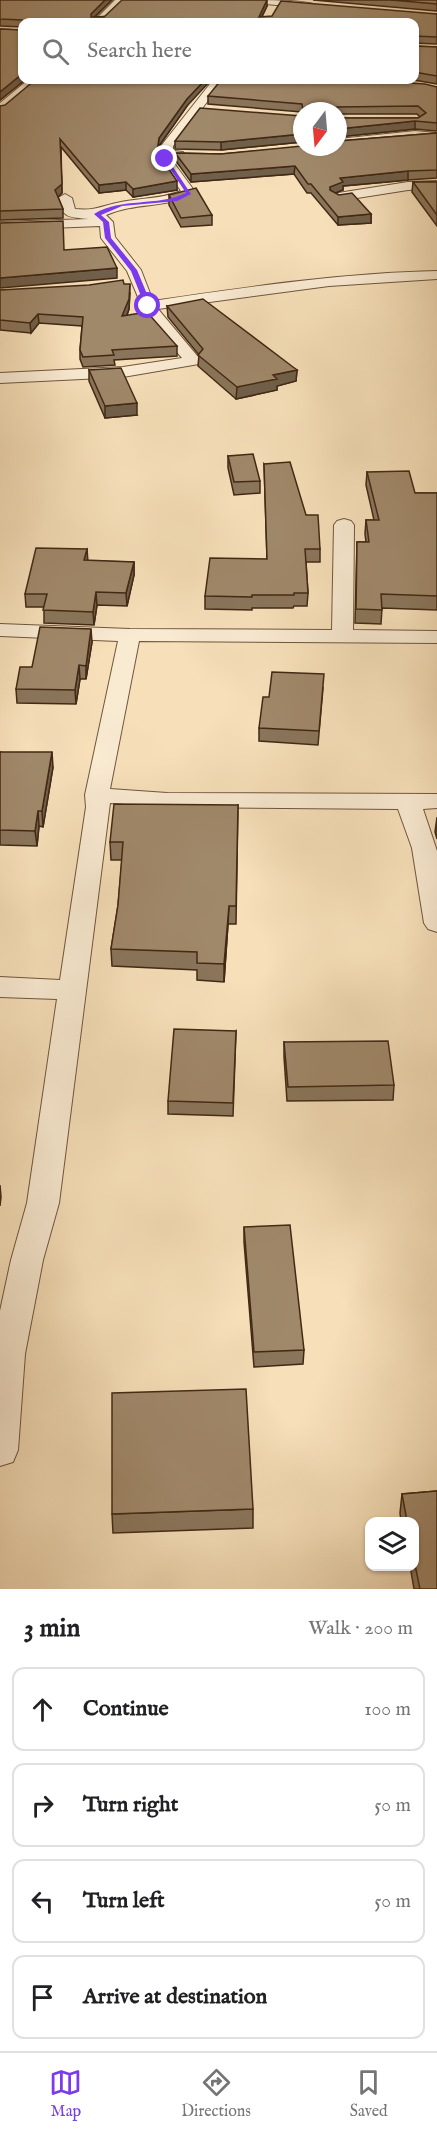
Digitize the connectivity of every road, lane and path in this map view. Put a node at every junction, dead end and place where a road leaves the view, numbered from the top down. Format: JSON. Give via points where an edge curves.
{"nodes":[{"id":1,"x":121,"y":0,"type":"edge"},
{"id":2,"x":254,"y":0,"type":"edge"},
{"id":3,"x":277,"y":2,"type":"junction"},
{"id":4,"x":323,"y":6,"type":"edge"},
{"id":5,"x":269,"y":16,"type":"edge"},
{"id":6,"x":102,"y":18,"type":"edge"},
{"id":7,"x":29,"y":84,"type":"edge"},
{"id":8,"x":215,"y":84,"type":"edge"},
{"id":9,"x":0,"y":109,"type":"edge"},
{"id":10,"x":193,"y":109,"type":"junction"},
{"id":11,"x":215,"y":111,"type":"edge"},
{"id":12,"x":423,"y":120,"type":"edge"},
{"id":13,"x":436,"y":138,"type":"edge"},
{"id":14,"x":347,"y":142,"type":"edge"},
{"id":15,"x":166,"y":155,"type":"junction"},
{"id":16,"x":187,"y":156,"type":"edge"},
{"id":17,"x":437,"y":185,"type":"edge"},
{"id":18,"x":338,"y":197,"type":"edge"},
{"id":19,"x":65,"y":198,"type":"dead end"},
{"id":20,"x":101,"y":218,"type":"junction"},
{"id":21,"x":0,"y":226,"type":"edge"},
{"id":22,"x":437,"y":275,"type":"edge"},
{"id":23,"x":138,"y":281,"type":"junction"},
{"id":24,"x":119,"y":284,"type":"edge"},
{"id":25,"x":148,"y":306,"type":"junction"},
{"id":26,"x":0,"y":378,"type":"edge"},
{"id":27,"x":344,"y":525,"type":"dead end"},
{"id":28,"x":0,"y":630,"type":"edge"},
{"id":29,"x":130,"y":635,"type":"junction"},
{"id":30,"x":342,"y":636,"type":"junction"},
{"id":31,"x":437,"y":637,"type":"edge"},
{"id":32,"x":97,"y":795,"type":"junction"},
{"id":33,"x":437,"y":801,"type":"edge"},
{"id":34,"x":408,"y":802,"type":"junction"},
{"id":35,"x":437,"y":923,"type":"edge"},
{"id":36,"x":0,"y":987,"type":"edge"},
{"id":37,"x":72,"y":990,"type":"junction"},
{"id":38,"x":0,"y":1450,"type":"edge"}],
"edges":[{"from":1,"to":6,"type":"street"},
{"from":2,"to":3,"type":"street"},
{"from":3,"to":4,"type":"street"},
{"from":3,"to":5,"type":"street"},
{"from":7,"to":9,"type":"street"},
{"from":8,"to":10,"type":"street"},
{"from":10,"to":11,"type":"street"},
{"from":10,"to":15,"type":"street","via":[[167,147]]},
{"from":12,"to":13,"type":"street"},
{"from":13,"to":14,"type":"street","via":[[415,135]]},
{"from":15,"to":16,"type":"street"},
{"from":15,"to":20,"type":"street","via":[[189,193],[177,199],[121,205]]},
{"from":17,"to":18,"type":"street"},
{"from":19,"to":20,"type":"street","via":[[71,213]]},
{"from":20,"to":21,"type":"street"},
{"from":20,"to":23,"type":"street","via":[[108,238],[129,262]]},
{"from":22,"to":25,"type":"street","via":[[314,282]]},
{"from":23,"to":24,"type":"street"},
{"from":23,"to":25,"type":"street"},
{"from":25,"to":26,"type":"street","via":[[193,361],[142,369]]},
{"from":27,"to":30,"type":"street"},
{"from":28,"to":29,"type":"street"},
{"from":29,"to":30,"type":"street"},
{"from":29,"to":32,"type":"street"},
{"from":30,"to":31,"type":"street"},
{"from":32,"to":34,"type":"street","via":[[167,800]]},
{"from":32,"to":37,"type":"street"},
{"from":33,"to":34,"type":"street"},
{"from":34,"to":35,"type":"street","via":[[424,848]]},
{"from":36,"to":37,"type":"street"},
{"from":37,"to":38,"type":"street","via":[[43,1203],[8,1354]]}]}
